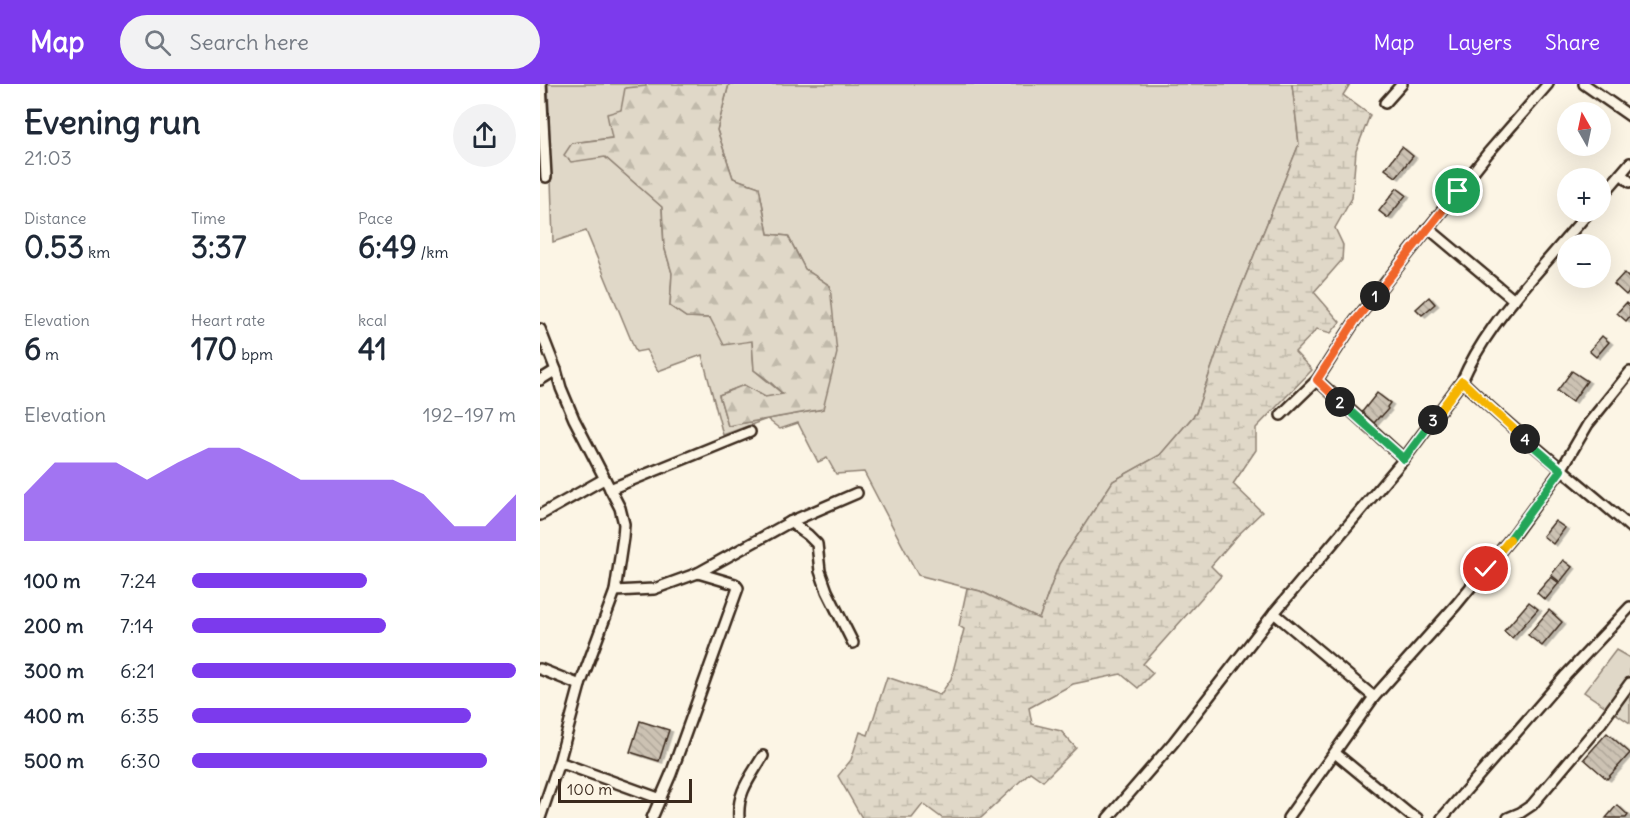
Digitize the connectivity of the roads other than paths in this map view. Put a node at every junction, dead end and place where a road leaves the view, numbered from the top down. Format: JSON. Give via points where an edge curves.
{"nodes":[{"id":1,"x":541,"y":84,"type":"edge"},
{"id":2,"x":1402,"y":84,"type":"edge"},
{"id":3,"x":1548,"y":84,"type":"edge"},
{"id":4,"x":1584,"y":84,"type":"edge"},
{"id":5,"x":1385,"y":104,"type":"dead end"},
{"id":6,"x":1630,"y":116,"type":"edge"},
{"id":7,"x":1630,"y":163,"type":"edge"},
{"id":8,"x":1621,"y":174,"type":"junction"},
{"id":9,"x":546,"y":177,"type":"dead end"},
{"id":10,"x":1630,"y":182,"type":"edge"},
{"id":11,"x":1611,"y":185,"type":"edge"},
{"id":12,"x":1580,"y":222,"type":"edge"},
{"id":13,"x":1428,"y":228,"type":"junction"},
{"id":14,"x":1514,"y":300,"type":"junction"},
{"id":15,"x":540,"y":329,"type":"edge"},
{"id":16,"x":556,"y":370,"type":"junction"},
{"id":17,"x":1630,"y":372,"type":"edge"},
{"id":18,"x":540,"y":380,"type":"edge"},
{"id":19,"x":1317,"y":380,"type":"junction"},
{"id":20,"x":1462,"y":381,"type":"junction"},
{"id":21,"x":1281,"y":416,"type":"dead end"},
{"id":22,"x":750,"y":432,"type":"dead end"},
{"id":23,"x":1404,"y":459,"type":"junction"},
{"id":24,"x":1561,"y":470,"type":"junction"},
{"id":25,"x":604,"y":478,"type":"junction"},
{"id":26,"x":610,"y":489,"type":"junction"},
{"id":27,"x":857,"y":493,"type":"dead end"},
{"id":28,"x":540,"y":515,"type":"edge"},
{"id":29,"x":790,"y":522,"type":"junction"},
{"id":30,"x":1630,"y":527,"type":"edge"},
{"id":31,"x":698,"y":573,"type":"junction"},
{"id":32,"x":615,"y":591,"type":"junction"},
{"id":33,"x":1630,"y":607,"type":"edge"},
{"id":34,"x":1274,"y":614,"type":"junction"},
{"id":35,"x":853,"y":643,"type":"dead end"},
{"id":36,"x":540,"y":669,"type":"edge"},
{"id":37,"x":1630,"y":683,"type":"edge"},
{"id":38,"x":580,"y":685,"type":"junction"},
{"id":39,"x":1374,"y":697,"type":"junction"},
{"id":40,"x":1335,"y":753,"type":"junction"},
{"id":41,"x":762,"y":756,"type":"dead end"},
{"id":42,"x":559,"y":762,"type":"junction"},
{"id":43,"x":661,"y":799,"type":"junction"},
{"id":44,"x":540,"y":818,"type":"edge"},
{"id":45,"x":652,"y":818,"type":"edge"},
{"id":46,"x":739,"y":818,"type":"edge"},
{"id":47,"x":1108,"y":818,"type":"edge"},
{"id":48,"x":1288,"y":818,"type":"edge"},
{"id":49,"x":1417,"y":818,"type":"edge"},
{"id":50,"x":1442,"y":818,"type":"edge"},
{"id":51,"x":1508,"y":818,"type":"edge"}],
"edges":[{"from":1,"to":9,"type":"street"},
{"from":2,"to":5,"type":"street"},
{"from":3,"to":13,"type":"street"},
{"from":4,"to":6,"type":"street"},
{"from":7,"to":8,"type":"street"},
{"from":8,"to":10,"type":"street"},
{"from":8,"to":11,"type":"street"},
{"from":12,"to":14,"type":"street"},
{"from":13,"to":14,"type":"street"},
{"from":13,"to":19,"type":"street","via":[[1355,321]]},
{"from":14,"to":20,"type":"street","via":[[1483,340]]},
{"from":15,"to":16,"type":"street"},
{"from":16,"to":18,"type":"street"},
{"from":16,"to":25,"type":"street"},
{"from":17,"to":24,"type":"street","via":[[1588,424]]},
{"from":19,"to":21,"type":"street"},
{"from":19,"to":23,"type":"street"},
{"from":20,"to":23,"type":"street"},
{"from":20,"to":24,"type":"street"},
{"from":22,"to":26,"type":"street"},
{"from":23,"to":34,"type":"street"},
{"from":24,"to":30,"type":"street"},
{"from":24,"to":39,"type":"street","via":[[1456,605]]},
{"from":25,"to":26,"type":"street"},
{"from":25,"to":28,"type":"street"},
{"from":26,"to":32,"type":"street","via":[[624,524]]},
{"from":27,"to":29,"type":"street"},
{"from":29,"to":31,"type":"street"},
{"from":29,"to":35,"type":"street","via":[[817,544],[827,591]]},
{"from":31,"to":32,"type":"street","via":[[654,589]]},
{"from":31,"to":43,"type":"street","via":[[738,588]]},
{"from":32,"to":38,"type":"street"},
{"from":33,"to":50,"type":"street"},
{"from":34,"to":39,"type":"street"},
{"from":34,"to":47,"type":"street","via":[[1173,743]]},
{"from":36,"to":38,"type":"street"},
{"from":37,"to":51,"type":"street","via":[[1532,804]]},
{"from":38,"to":42,"type":"street"},
{"from":39,"to":40,"type":"street"},
{"from":40,"to":48,"type":"street"},
{"from":40,"to":49,"type":"street"},
{"from":41,"to":46,"type":"street","via":[[741,794]]},
{"from":42,"to":43,"type":"street"},
{"from":42,"to":44,"type":"street"},
{"from":43,"to":45,"type":"street"}]}
